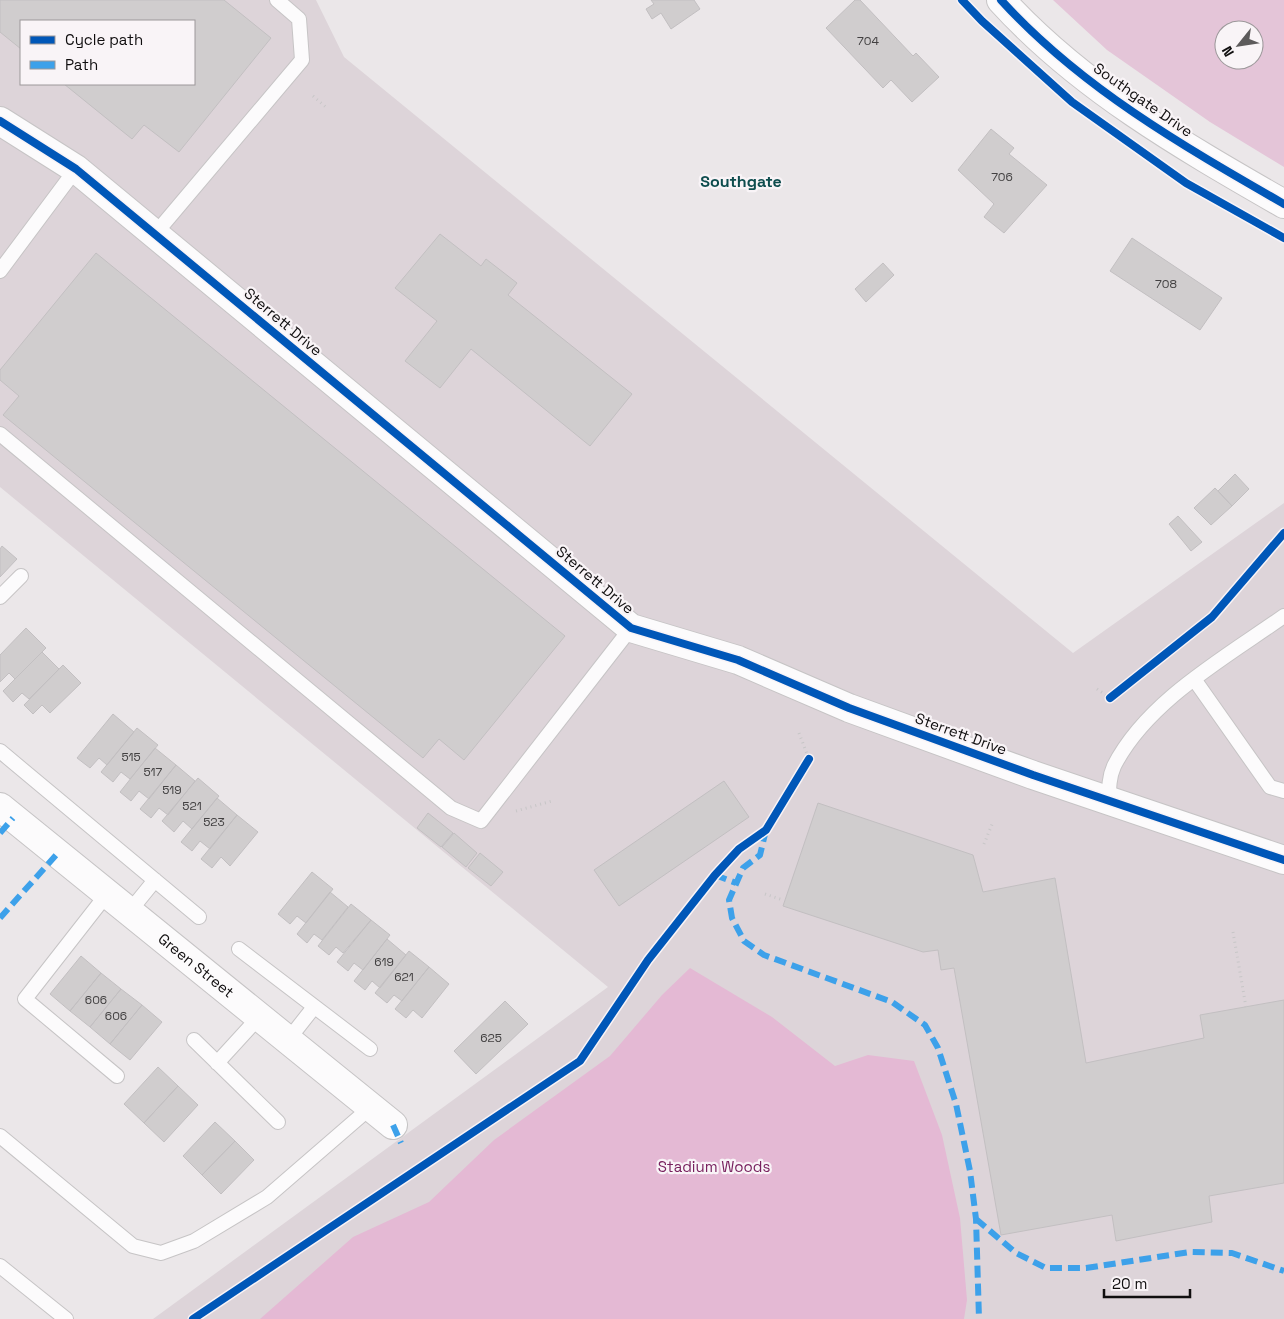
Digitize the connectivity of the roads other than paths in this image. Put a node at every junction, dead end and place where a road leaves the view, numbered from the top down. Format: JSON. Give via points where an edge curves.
{"nodes":[{"id":1,"x":277,"y":0,"type":"edge"},
{"id":2,"x":1001,"y":0,"type":"edge"},
{"id":3,"x":0,"y":122,"type":"edge"},
{"id":4,"x":76,"y":169,"type":"junction"},
{"id":5,"x":1284,"y":204,"type":"edge"},
{"id":6,"x":155,"y":234,"type":"junction"},
{"id":7,"x":0,"y":272,"type":"edge"},
{"id":8,"x":0,"y":434,"type":"edge"},
{"id":9,"x":21,"y":576,"type":"dead end"},
{"id":10,"x":0,"y":597,"type":"edge"},
{"id":11,"x":1284,"y":616,"type":"edge"},
{"id":12,"x":631,"y":628,"type":"junction"},
{"id":13,"x":1194,"y":679,"type":"junction"},
{"id":14,"x":2,"y":757,"type":"edge"},
{"id":15,"x":1284,"y":791,"type":"edge"},
{"id":16,"x":1109,"y":800,"type":"junction"},
{"id":17,"x":0,"y":808,"type":"edge"},
{"id":18,"x":1284,"y":860,"type":"edge"},
{"id":19,"x":155,"y":880,"type":"junction"},
{"id":20,"x":107,"y":894,"type":"junction"},
{"id":21,"x":129,"y":912,"type":"junction"},
{"id":22,"x":199,"y":917,"type":"dead end"},
{"id":23,"x":239,"y":949,"type":"dead end"},
{"id":24,"x":314,"y":1007,"type":"junction"},
{"id":25,"x":259,"y":1017,"type":"junction"},
{"id":26,"x":194,"y":1040,"type":"dead end"},
{"id":27,"x":288,"y":1040,"type":"junction"},
{"id":28,"x":370,"y":1049,"type":"dead end"},
{"id":29,"x":217,"y":1063,"type":"junction"},
{"id":30,"x":117,"y":1076,"type":"dead end"},
{"id":31,"x":371,"y":1107,"type":"junction"},
{"id":32,"x":278,"y":1122,"type":"dead end"},
{"id":33,"x":393,"y":1125,"type":"dead end"},
{"id":34,"x":0,"y":1136,"type":"edge"},
{"id":35,"x":0,"y":1266,"type":"edge"},
{"id":36,"x":66,"y":1319,"type":"edge"}],
"edges":[{"from":1,"to":6,"type":"lane","via":[[299,19],[302,60]]},
{"from":2,"to":5,"type":"street","name":"Southgate Drive","via":[[1057,54],[1117,101],[1190,150]]},
{"from":3,"to":4,"type":"street","name":"Sterrett Drive"},
{"from":4,"to":6,"type":"street","name":"Sterrett Drive"},
{"from":4,"to":7,"type":"lane"},
{"from":6,"to":12,"type":"street","name":"Sterrett Drive"},
{"from":8,"to":12,"type":"lane","via":[[451,808],[481,821]]},
{"from":9,"to":10,"type":"lane"},
{"from":11,"to":13,"type":"lane"},
{"from":12,"to":16,"type":"street","name":"Sterrett Drive","via":[[738,660],[849,708]]},
{"from":13,"to":15,"type":"lane","via":[[1270,787]]},
{"from":13,"to":16,"type":"lane","via":[[1150,717],[1131,741],[1114,767]]},
{"from":14,"to":19,"type":"lane"},
{"from":16,"to":18,"type":"street","name":"Sterrett Drive"},
{"from":17,"to":20,"type":"street","name":"Green Street"},
{"from":19,"to":21,"type":"lane"},
{"from":19,"to":22,"type":"lane"},
{"from":20,"to":21,"type":"street","name":"Green Street"},
{"from":20,"to":30,"type":"lane","via":[[25,999]]},
{"from":21,"to":25,"type":"street","name":"Green Street"},
{"from":23,"to":24,"type":"lane"},
{"from":24,"to":27,"type":"lane"},
{"from":24,"to":28,"type":"lane"},
{"from":25,"to":27,"type":"street","name":"Green Street"},
{"from":25,"to":29,"type":"lane"},
{"from":26,"to":29,"type":"lane"},
{"from":27,"to":31,"type":"street","name":"Green Street"},
{"from":29,"to":32,"type":"lane"},
{"from":31,"to":33,"type":"street","name":"Green Street"},
{"from":31,"to":34,"type":"lane","via":[[267,1197],[194,1241],[161,1253],[133,1246]]},
{"from":35,"to":36,"type":"lane"}]}
